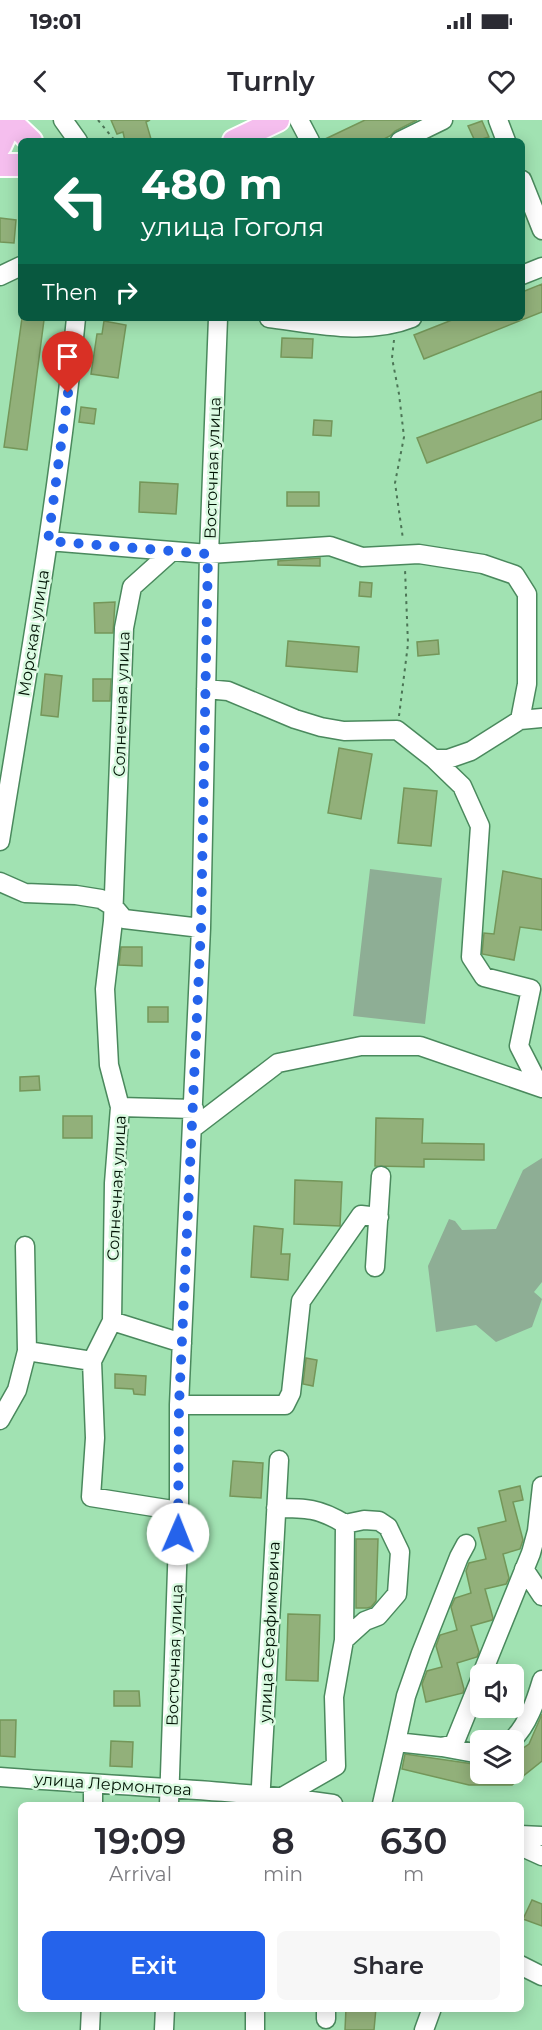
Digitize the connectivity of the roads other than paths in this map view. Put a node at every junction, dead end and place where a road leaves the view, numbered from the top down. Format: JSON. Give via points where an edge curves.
{"nodes":[{"id":1,"x":4,"y":120,"type":"edge"},
{"id":2,"x":9,"y":120,"type":"edge"},
{"id":3,"x":63,"y":120,"type":"edge"},
{"id":4,"x":299,"y":120,"type":"edge"},
{"id":5,"x":443,"y":120,"type":"edge"},
{"id":6,"x":266,"y":123,"type":"edge"},
{"id":7,"x":28,"y":138,"type":"edge"},
{"id":8,"x":76,"y":138,"type":"edge"},
{"id":9,"x":239,"y":138,"type":"edge"},
{"id":10,"x":308,"y":138,"type":"edge"},
{"id":11,"x":406,"y":138,"type":"edge"},
{"id":12,"x":0,"y":146,"type":"edge"},
{"id":13,"x":0,"y":165,"type":"edge"},
{"id":14,"x":18,"y":165,"type":"edge"},
{"id":15,"x":525,"y":188,"type":"edge"},
{"id":16,"x":542,"y":230,"type":"edge"},
{"id":17,"x":18,"y":267,"type":"edge"},
{"id":18,"x":542,"y":267,"type":"edge"},
{"id":19,"x":525,"y":273,"type":"edge"},
{"id":20,"x":0,"y":276,"type":"edge"},
{"id":21,"x":76,"y":321,"type":"edge"},
{"id":22,"x":218,"y":321,"type":"edge"},
{"id":23,"x":315,"y":321,"type":"edge"},
{"id":24,"x":404,"y":321,"type":"edge"},
{"id":25,"x":346,"y":323,"type":"edge"},
{"id":26,"x":48,"y":541,"type":"junction"},
{"id":27,"x":171,"y":552,"type":"junction"},
{"id":28,"x":208,"y":554,"type":"junction"},
{"id":29,"x":206,"y":689,"type":"junction"},
{"id":30,"x":542,"y":718,"type":"edge"},
{"id":31,"x":520,"y":720,"type":"junction"},
{"id":32,"x":434,"y":759,"type":"junction"},
{"id":33,"x":0,"y":841,"type":"edge"},
{"id":34,"x":0,"y":882,"type":"edge"},
{"id":35,"x":114,"y":907,"type":"junction"},
{"id":36,"x":201,"y":928,"type":"junction"},
{"id":37,"x":541,"y":1088,"type":"edge"},
{"id":38,"x":120,"y":1107,"type":"junction"},
{"id":39,"x":194,"y":1109,"type":"junction"},
{"id":40,"x":193,"y":1128,"type":"junction"},
{"id":41,"x":381,"y":1176,"type":"dead end"},
{"id":42,"x":379,"y":1217,"type":"junction"},
{"id":43,"x":25,"y":1246,"type":"dead end"},
{"id":44,"x":375,"y":1268,"type":"dead end"},
{"id":45,"x":112,"y":1321,"type":"junction"},
{"id":46,"x":182,"y":1343,"type":"junction"},
{"id":47,"x":27,"y":1351,"type":"junction"},
{"id":48,"x":92,"y":1362,"type":"junction"},
{"id":49,"x":179,"y":1405,"type":"junction"},
{"id":50,"x":0,"y":1420,"type":"edge"},
{"id":51,"x":279,"y":1460,"type":"dead end"},
{"id":52,"x":542,"y":1486,"type":"edge"},
{"id":53,"x":276,"y":1508,"type":"junction"},
{"id":54,"x":179,"y":1511,"type":"junction"},
{"id":55,"x":345,"y":1524,"type":"junction"},
{"id":56,"x":538,"y":1542,"type":"edge"},
{"id":57,"x":466,"y":1544,"type":"dead end"},
{"id":58,"x":524,"y":1569,"type":"junction"},
{"id":59,"x":542,"y":1596,"type":"edge"},
{"id":60,"x":344,"y":1640,"type":"junction"},
{"id":61,"x":486,"y":1664,"type":"edge"},
{"id":62,"x":542,"y":1680,"type":"edge"},
{"id":63,"x":470,"y":1705,"type":"edge"},
{"id":64,"x":520,"y":1730,"type":"edge"},
{"id":65,"x":396,"y":1743,"type":"junction"},
{"id":66,"x":442,"y":1747,"type":"junction"},
{"id":67,"x":470,"y":1752,"type":"edge"},
{"id":68,"x":0,"y":1777,"type":"edge"},
{"id":69,"x":93,"y":1784,"type":"junction"},
{"id":70,"x":169,"y":1796,"type":"edge"},
{"id":71,"x":282,"y":1797,"type":"junction"},
{"id":72,"x":260,"y":1799,"type":"edge"},
{"id":73,"x":93,"y":1802,"type":"edge"},
{"id":74,"x":318,"y":1802,"type":"edge"},
{"id":75,"x":382,"y":1802,"type":"edge"},
{"id":76,"x":524,"y":1835,"type":"edge"},
{"id":77,"x":542,"y":1836,"type":"edge"},
{"id":78,"x":524,"y":1848,"type":"edge"},
{"id":79,"x":542,"y":1856,"type":"edge"},
{"id":80,"x":524,"y":1967,"type":"edge"},
{"id":81,"x":542,"y":1976,"type":"edge"},
{"id":82,"x":91,"y":2012,"type":"edge"},
{"id":83,"x":165,"y":2012,"type":"edge"},
{"id":84,"x":255,"y":2012,"type":"edge"},
{"id":85,"x":431,"y":2012,"type":"edge"},
{"id":86,"x":90,"y":2030,"type":"edge"},
{"id":87,"x":164,"y":2030,"type":"edge"},
{"id":88,"x":255,"y":2030,"type":"edge"},
{"id":89,"x":424,"y":2030,"type":"edge"}],
"edges":[{"from":1,"to":12,"type":"main road"},
{"from":2,"to":7,"type":"main road"},
{"from":3,"to":8,"type":"street"},
{"from":4,"to":10,"type":"street"},
{"from":5,"to":11,"type":"street"},
{"from":6,"to":9,"type":"main road"},
{"from":13,"to":14,"type":"main road"},
{"from":15,"to":16,"type":"street"},
{"from":17,"to":20,"type":"street"},
{"from":18,"to":19,"type":"street"},
{"from":21,"to":26,"type":"street","name":"Морская улица"},
{"from":22,"to":28,"type":"street","name":"Восточная улица"},
{"from":23,"to":25,"type":"street"},
{"from":24,"to":25,"type":"street"},
{"from":26,"to":27,"type":"street"},
{"from":26,"to":33,"type":"street","name":"Морская улица"},
{"from":27,"to":28,"type":"street"},
{"from":27,"to":35,"type":"street","name":"Солнечная улица","via":[[132,586],[124,628]]},
{"from":28,"to":29,"type":"street","name":"Восточная улица"},
{"from":28,"to":31,"type":"street","via":[[330,546],[362,557],[419,554],[483,564],[515,575],[527,594],[527,684]]},
{"from":29,"to":32,"type":"street","via":[[228,691],[321,727],[344,731],[397,730]]},
{"from":29,"to":36,"type":"street","name":"Восточная улица"},
{"from":30,"to":31,"type":"street"},
{"from":31,"to":32,"type":"street","via":[[471,751]]},
{"from":32,"to":37,"type":"street","via":[[462,786],[480,826],[471,957],[484,976],[531,989],[519,1046]]},
{"from":34,"to":35,"type":"street","via":[[25,893],[84,896],[101,899]]},
{"from":35,"to":36,"type":"street","via":[[124,919]]},
{"from":35,"to":38,"type":"street","name":"Солнечная улица","via":[[105,989],[109,1065]]},
{"from":36,"to":39,"type":"street","name":"Восточная улица"},
{"from":37,"to":40,"type":"street","via":[[420,1046],[361,1046],[278,1063]]},
{"from":38,"to":39,"type":"street"},
{"from":38,"to":45,"type":"street","name":"Солнечная улица","via":[[114,1183]]},
{"from":39,"to":40,"type":"street","name":"Восточная улица"},
{"from":40,"to":46,"type":"street","name":"Восточная улица"},
{"from":41,"to":42,"type":"street"},
{"from":42,"to":44,"type":"street"},
{"from":42,"to":49,"type":"street","via":[[361,1215],[301,1302],[291,1393],[285,1405]]},
{"from":43,"to":47,"type":"street"},
{"from":45,"to":46,"type":"street"},
{"from":45,"to":48,"type":"street","name":"Солнечная улица"},
{"from":46,"to":49,"type":"street","name":"Восточная улица"},
{"from":47,"to":48,"type":"street"},
{"from":47,"to":50,"type":"street","via":[[17,1390]]},
{"from":48,"to":54,"type":"street","name":"Солнечная улица","via":[[95,1438],[91,1497]]},
{"from":49,"to":54,"type":"street","name":"Восточная улица"},
{"from":51,"to":53,"type":"street","name":"улица Серафимовича"},
{"from":52,"to":56,"type":"street"},
{"from":53,"to":55,"type":"street","via":[[312,1508]]},
{"from":53,"to":72,"type":"street","name":"улица Серафимовича"},
{"from":54,"to":70,"type":"street","name":"Восточная улица"},
{"from":55,"to":60,"type":"street"},
{"from":55,"to":60,"type":"street","via":[[379,1521],[388,1527],[400,1552],[397,1594],[378,1616],[365,1621]]},
{"from":56,"to":58,"type":"street"},
{"from":57,"to":65,"type":"street","via":[[421,1653]]},
{"from":58,"to":59,"type":"street"},
{"from":58,"to":61,"type":"street"},
{"from":60,"to":71,"type":"street","via":[[334,1697],[336,1766]]},
{"from":62,"to":64,"type":"street"},
{"from":63,"to":66,"type":"street","via":[[454,1744]]},
{"from":65,"to":66,"type":"street"},
{"from":65,"to":75,"type":"street"},
{"from":66,"to":67,"type":"street"},
{"from":68,"to":69,"type":"street","name":"улица Лермонтова"},
{"from":69,"to":70,"type":"street","name":"улица Лермонтова"},
{"from":69,"to":73,"type":"street"},
{"from":70,"to":72,"type":"street","name":"улица Лермонтова"},
{"from":71,"to":72,"type":"street","name":"улица Лермонтова"},
{"from":71,"to":74,"type":"street","name":"улица Лермонтова"},
{"from":76,"to":77,"type":"street"},
{"from":78,"to":79,"type":"street"},
{"from":80,"to":81,"type":"street"},
{"from":82,"to":86,"type":"street"},
{"from":83,"to":87,"type":"street"},
{"from":84,"to":88,"type":"street"},
{"from":85,"to":89,"type":"street"}]}
